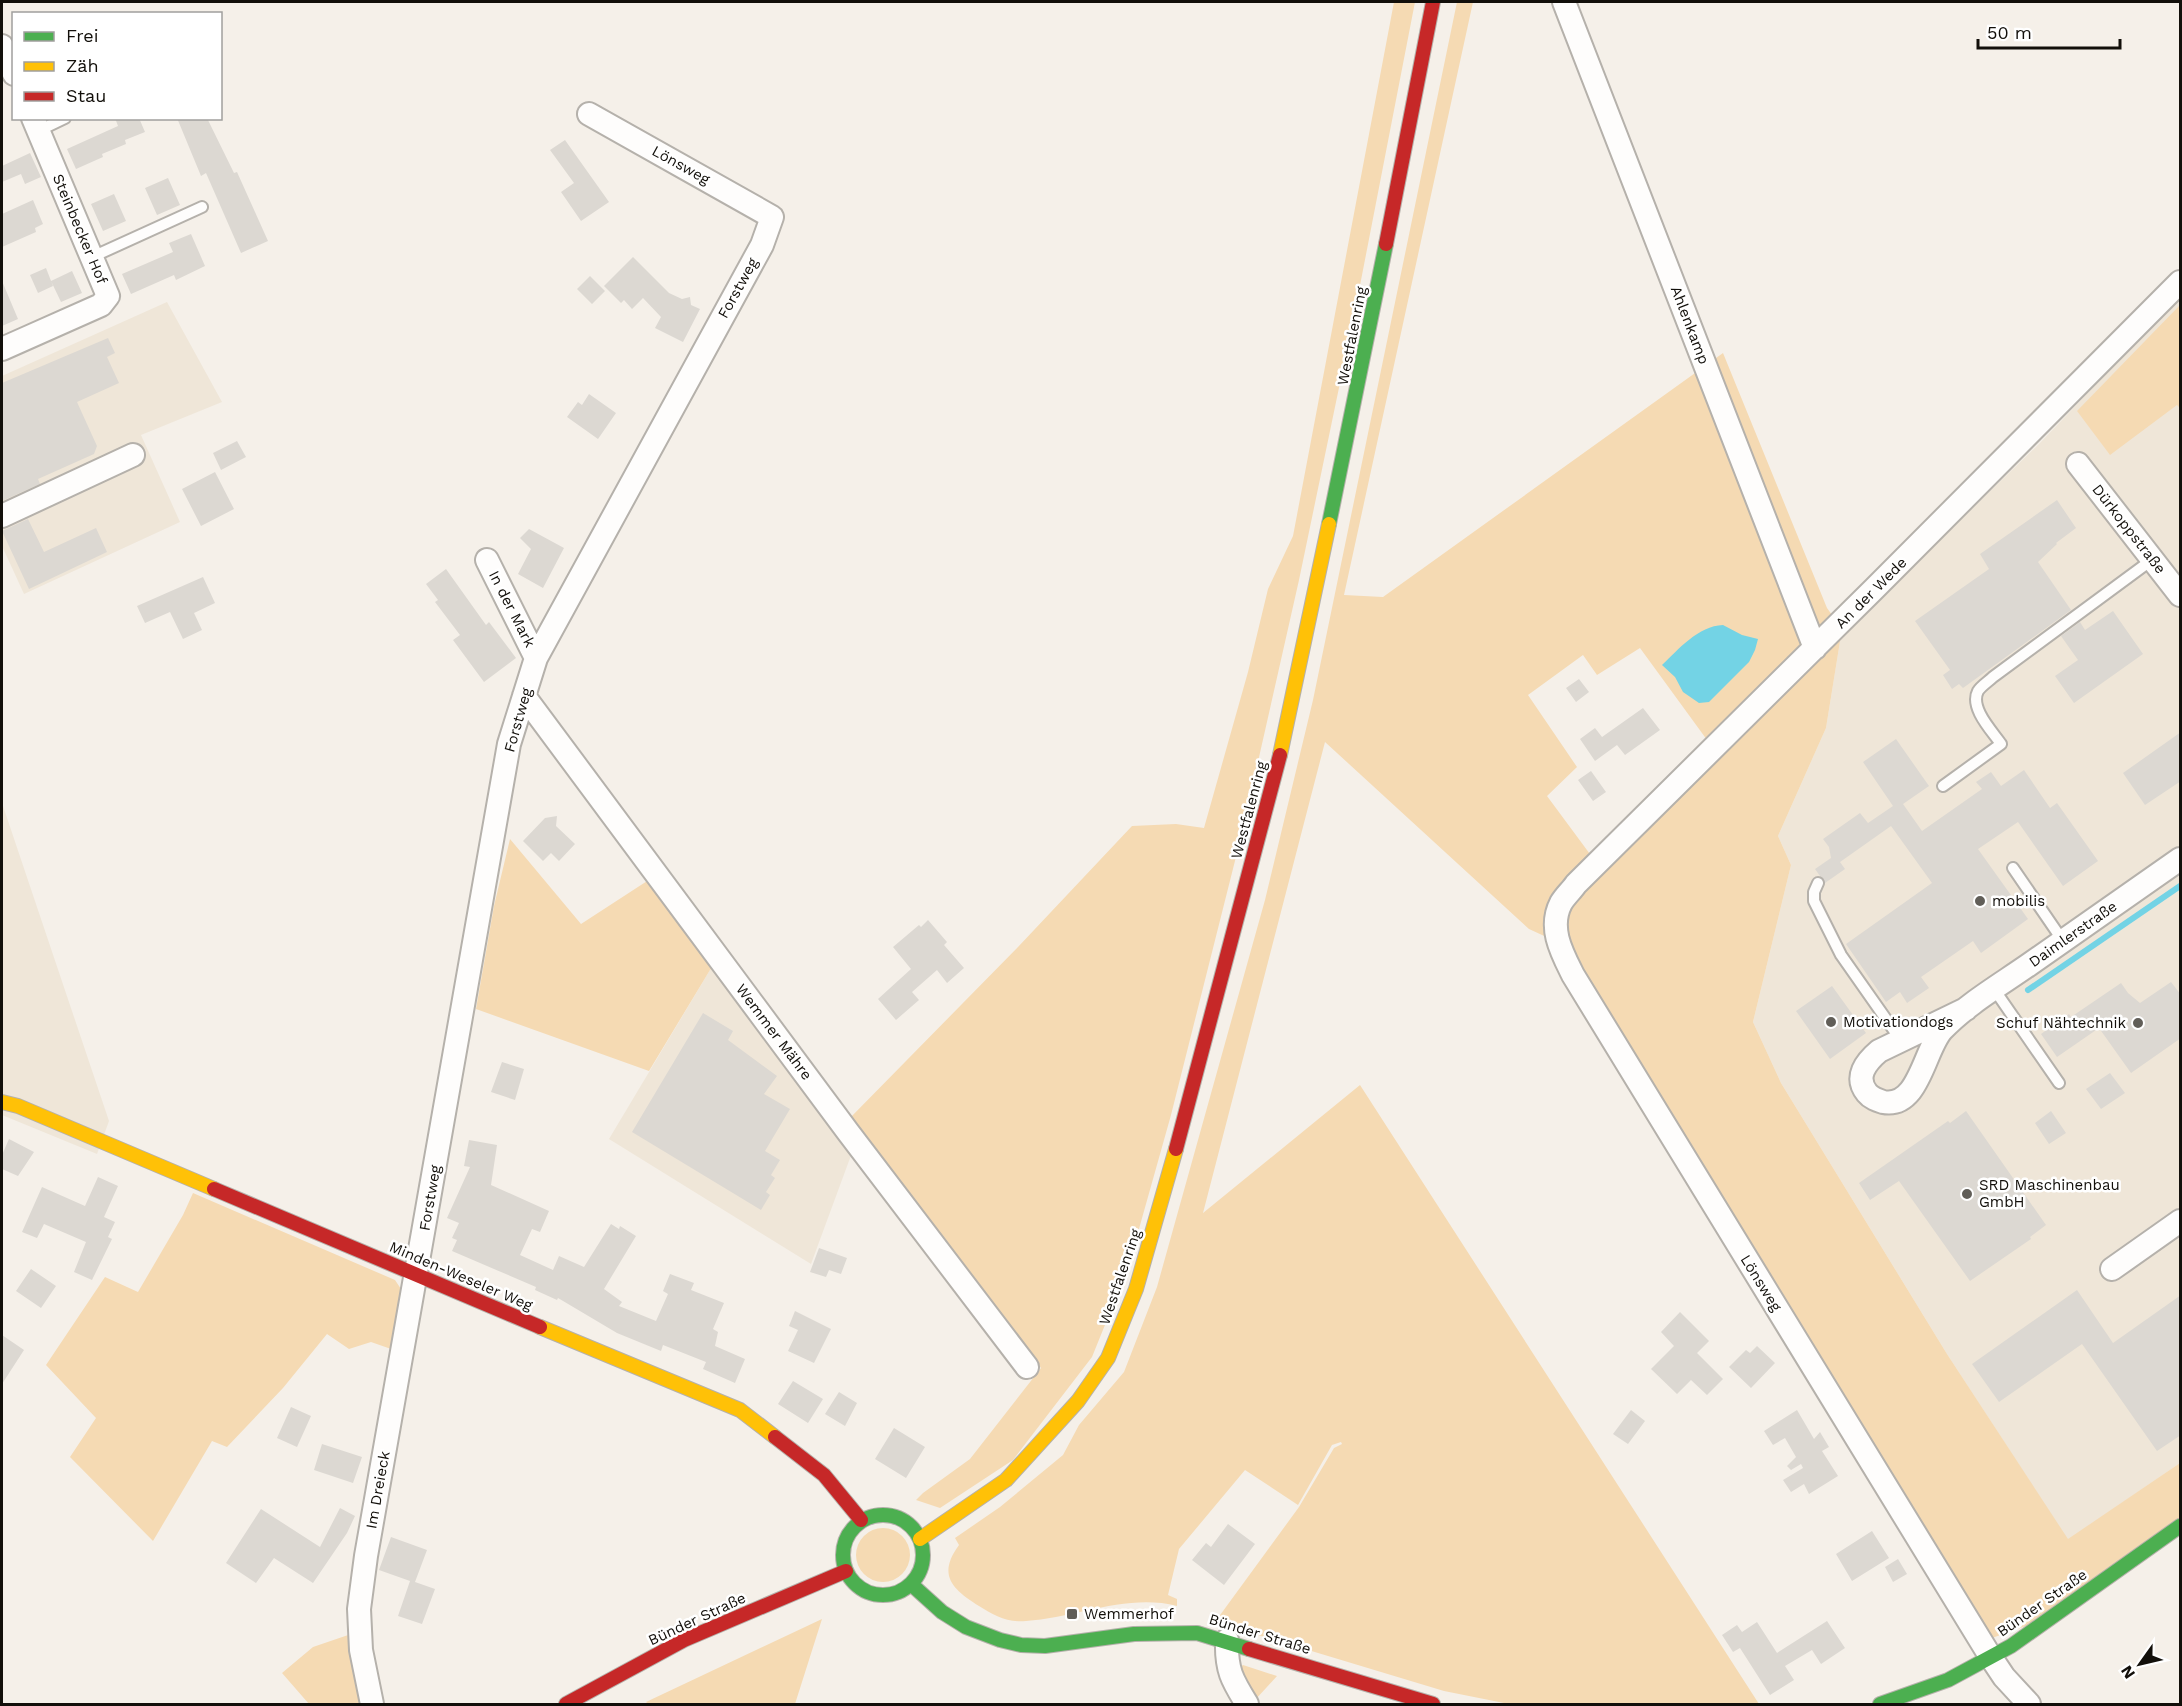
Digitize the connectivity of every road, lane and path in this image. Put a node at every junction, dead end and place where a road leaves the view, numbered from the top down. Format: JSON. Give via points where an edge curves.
{"nodes":[{"id":1,"x":1432,"y":2,"type":"edge"},
{"id":2,"x":1564,"y":2,"type":"edge"},
{"id":3,"x":2,"y":46,"type":"edge"},
{"id":4,"x":12,"y":69,"type":"edge"},
{"id":5,"x":589,"y":114,"type":"dead end"},
{"id":6,"x":55,"y":120,"type":"edge"},
{"id":7,"x":36,"y":124,"type":"edge"},
{"id":8,"x":202,"y":207,"type":"dead end"},
{"id":9,"x":772,"y":217,"type":"joint"},
{"id":10,"x":93,"y":257,"type":"junction"},
{"id":11,"x":2181,"y":282,"type":"edge"},
{"id":12,"x":2,"y":349,"type":"edge"},
{"id":13,"x":133,"y":455,"type":"dead end"},
{"id":14,"x":2078,"y":464,"type":"dead end"},
{"id":15,"x":2,"y":516,"type":"edge"},
{"id":16,"x":2153,"y":559,"type":"junction"},
{"id":17,"x":487,"y":560,"type":"dead end"},
{"id":18,"x":2181,"y":595,"type":"edge"},
{"id":19,"x":1815,"y":648,"type":"junction"},
{"id":20,"x":536,"y":658,"type":"junction"},
{"id":21,"x":524,"y":696,"type":"junction"},
{"id":22,"x":1943,"y":786,"type":"dead end"},
{"id":23,"x":2181,"y":859,"type":"edge"},
{"id":24,"x":2013,"y":868,"type":"dead end"},
{"id":25,"x":1818,"y":883,"type":"dead end"},
{"id":26,"x":1561,"y":903,"type":"joint"},
{"id":27,"x":2063,"y":941,"type":"junction"},
{"id":28,"x":1994,"y":989,"type":"junction"},
{"id":29,"x":1966,"y":1009,"type":"junction"},
{"id":30,"x":1900,"y":1039,"type":"junction"},
{"id":31,"x":2059,"y":1083,"type":"dead end"},
{"id":32,"x":2,"y":1092,"type":"edge"},
{"id":33,"x":2,"y":1102,"type":"edge"},
{"id":34,"x":18,"y":1106,"type":"junction"},
{"id":35,"x":2181,"y":1221,"type":"edge"},
{"id":36,"x":2112,"y":1269,"type":"dead end"},
{"id":37,"x":417,"y":1276,"type":"junction"},
{"id":38,"x":1027,"y":1366,"type":"dead end"},
{"id":39,"x":861,"y":1520,"type":"junction"},
{"id":40,"x":2181,"y":1526,"type":"edge"},
{"id":41,"x":920,"y":1539,"type":"junction"},
{"id":42,"x":846,"y":1571,"type":"junction"},
{"id":43,"x":911,"y":1584,"type":"junction"},
{"id":44,"x":1227,"y":1640,"type":"junction"},
{"id":45,"x":1990,"y":1656,"type":"junction"},
{"id":46,"x":372,"y":1704,"type":"edge"},
{"id":47,"x":566,"y":1704,"type":"edge"},
{"id":48,"x":1247,"y":1704,"type":"edge"},
{"id":49,"x":1433,"y":1704,"type":"edge"},
{"id":50,"x":1880,"y":1704,"type":"edge"},
{"id":51,"x":2030,"y":1704,"type":"edge"}],
"edges":[{"from":1,"to":41,"type":"main road","name":"Westfalenring","via":[[1288,724],[1190,1101],[1136,1289],[1108,1358],[1078,1401],[1006,1480]]},
{"from":2,"to":19,"type":"street","name":"Ahlenkamp"},
{"from":3,"to":4,"type":"street"},
{"from":5,"to":9,"type":"street","name":"Lönsweg"},
{"from":6,"to":7,"type":"lane"},
{"from":7,"to":10,"type":"street","name":"Steinbecker Hof"},
{"from":8,"to":10,"type":"lane"},
{"from":9,"to":20,"type":"street","name":"Forstweg","via":[[762,245]]},
{"from":10,"to":12,"type":"street","name":"Steinbecker Hof","via":[[107,300]]},
{"from":11,"to":19,"type":"street","name":"An der Wede"},
{"from":13,"to":15,"type":"street"},
{"from":14,"to":16,"type":"street","name":"Dürkoppstraße"},
{"from":16,"to":18,"type":"street","name":"Dürkoppstraße"},
{"from":16,"to":22,"type":"lane","via":[[1978,692],[1980,713],[2001,744]]},
{"from":17,"to":20,"type":"street","name":"In der Mark"},
{"from":19,"to":26,"type":"street","name":"An der Wede"},
{"from":20,"to":21,"type":"street","name":"Forstweg"},
{"from":21,"to":37,"type":"street","name":"Forstweg","via":[[510,744]]},
{"from":21,"to":38,"type":"street","name":"Wemmer Mähre"},
{"from":23,"to":27,"type":"street","name":"Daimlerstraße"},
{"from":24,"to":27,"type":"lane"},
{"from":25,"to":30,"type":"lane","via":[[1814,901],[1841,955]]},
{"from":26,"to":45,"type":"street","name":"Lönsweg","via":[[1555,924],[1560,950],[1573,975]]},
{"from":27,"to":28,"type":"street","name":"Daimlerstraße"},
{"from":28,"to":29,"type":"street","name":"Daimlerstraße"},
{"from":28,"to":31,"type":"lane"},
{"from":29,"to":30,"type":"street","name":"Daimlerstraße"},
{"from":29,"to":30,"type":"street","name":"Daimlerstraße","via":[[1933,1041],[1914,1087],[1904,1098],[1890,1103],[1876,1100],[1862,1083],[1862,1071],[1879,1050]]},
{"from":32,"to":34,"type":"main road","name":"Minden-Weseler Weg"},
{"from":33,"to":34,"type":"main road","name":"Minden-Weseler Weg"},
{"from":34,"to":37,"type":"main road","name":"Minden-Weseler Weg"},
{"from":35,"to":36,"type":"street"},
{"from":37,"to":39,"type":"main road","name":"Minden-Weseler Weg","via":[[740,1410],[824,1475]]},
{"from":37,"to":46,"type":"street","name":"Im Dreieck","via":[[359,1609],[361,1650]]},
{"from":39,"to":41,"type":"main road","via":[[895,1516],[914,1529]]},
{"from":39,"to":42,"type":"main road","via":[[843,1548]]},
{"from":40,"to":45,"type":"main road","name":"Bünder Straße","via":[[2011,1646]]},
{"from":41,"to":43,"type":"main road","via":[[924,1558]]},
{"from":42,"to":43,"type":"main road","via":[[852,1582],[875,1595],[901,1592]]},
{"from":42,"to":47,"type":"main road","name":"Bünder Straße","via":[[684,1640]]},
{"from":43,"to":44,"type":"main road","name":"Bünder Straße","via":[[966,1628],[1021,1645],[1045,1646],[1134,1634],[1197,1633]]},
{"from":44,"to":48,"type":"street","via":[[1231,1678]]},
{"from":44,"to":49,"type":"main road","name":"Bünder Straße"},
{"from":45,"to":50,"type":"main road","name":"Bünder Straße","via":[[1948,1680]]},
{"from":45,"to":51,"type":"street","name":"Lönsweg"}]}
